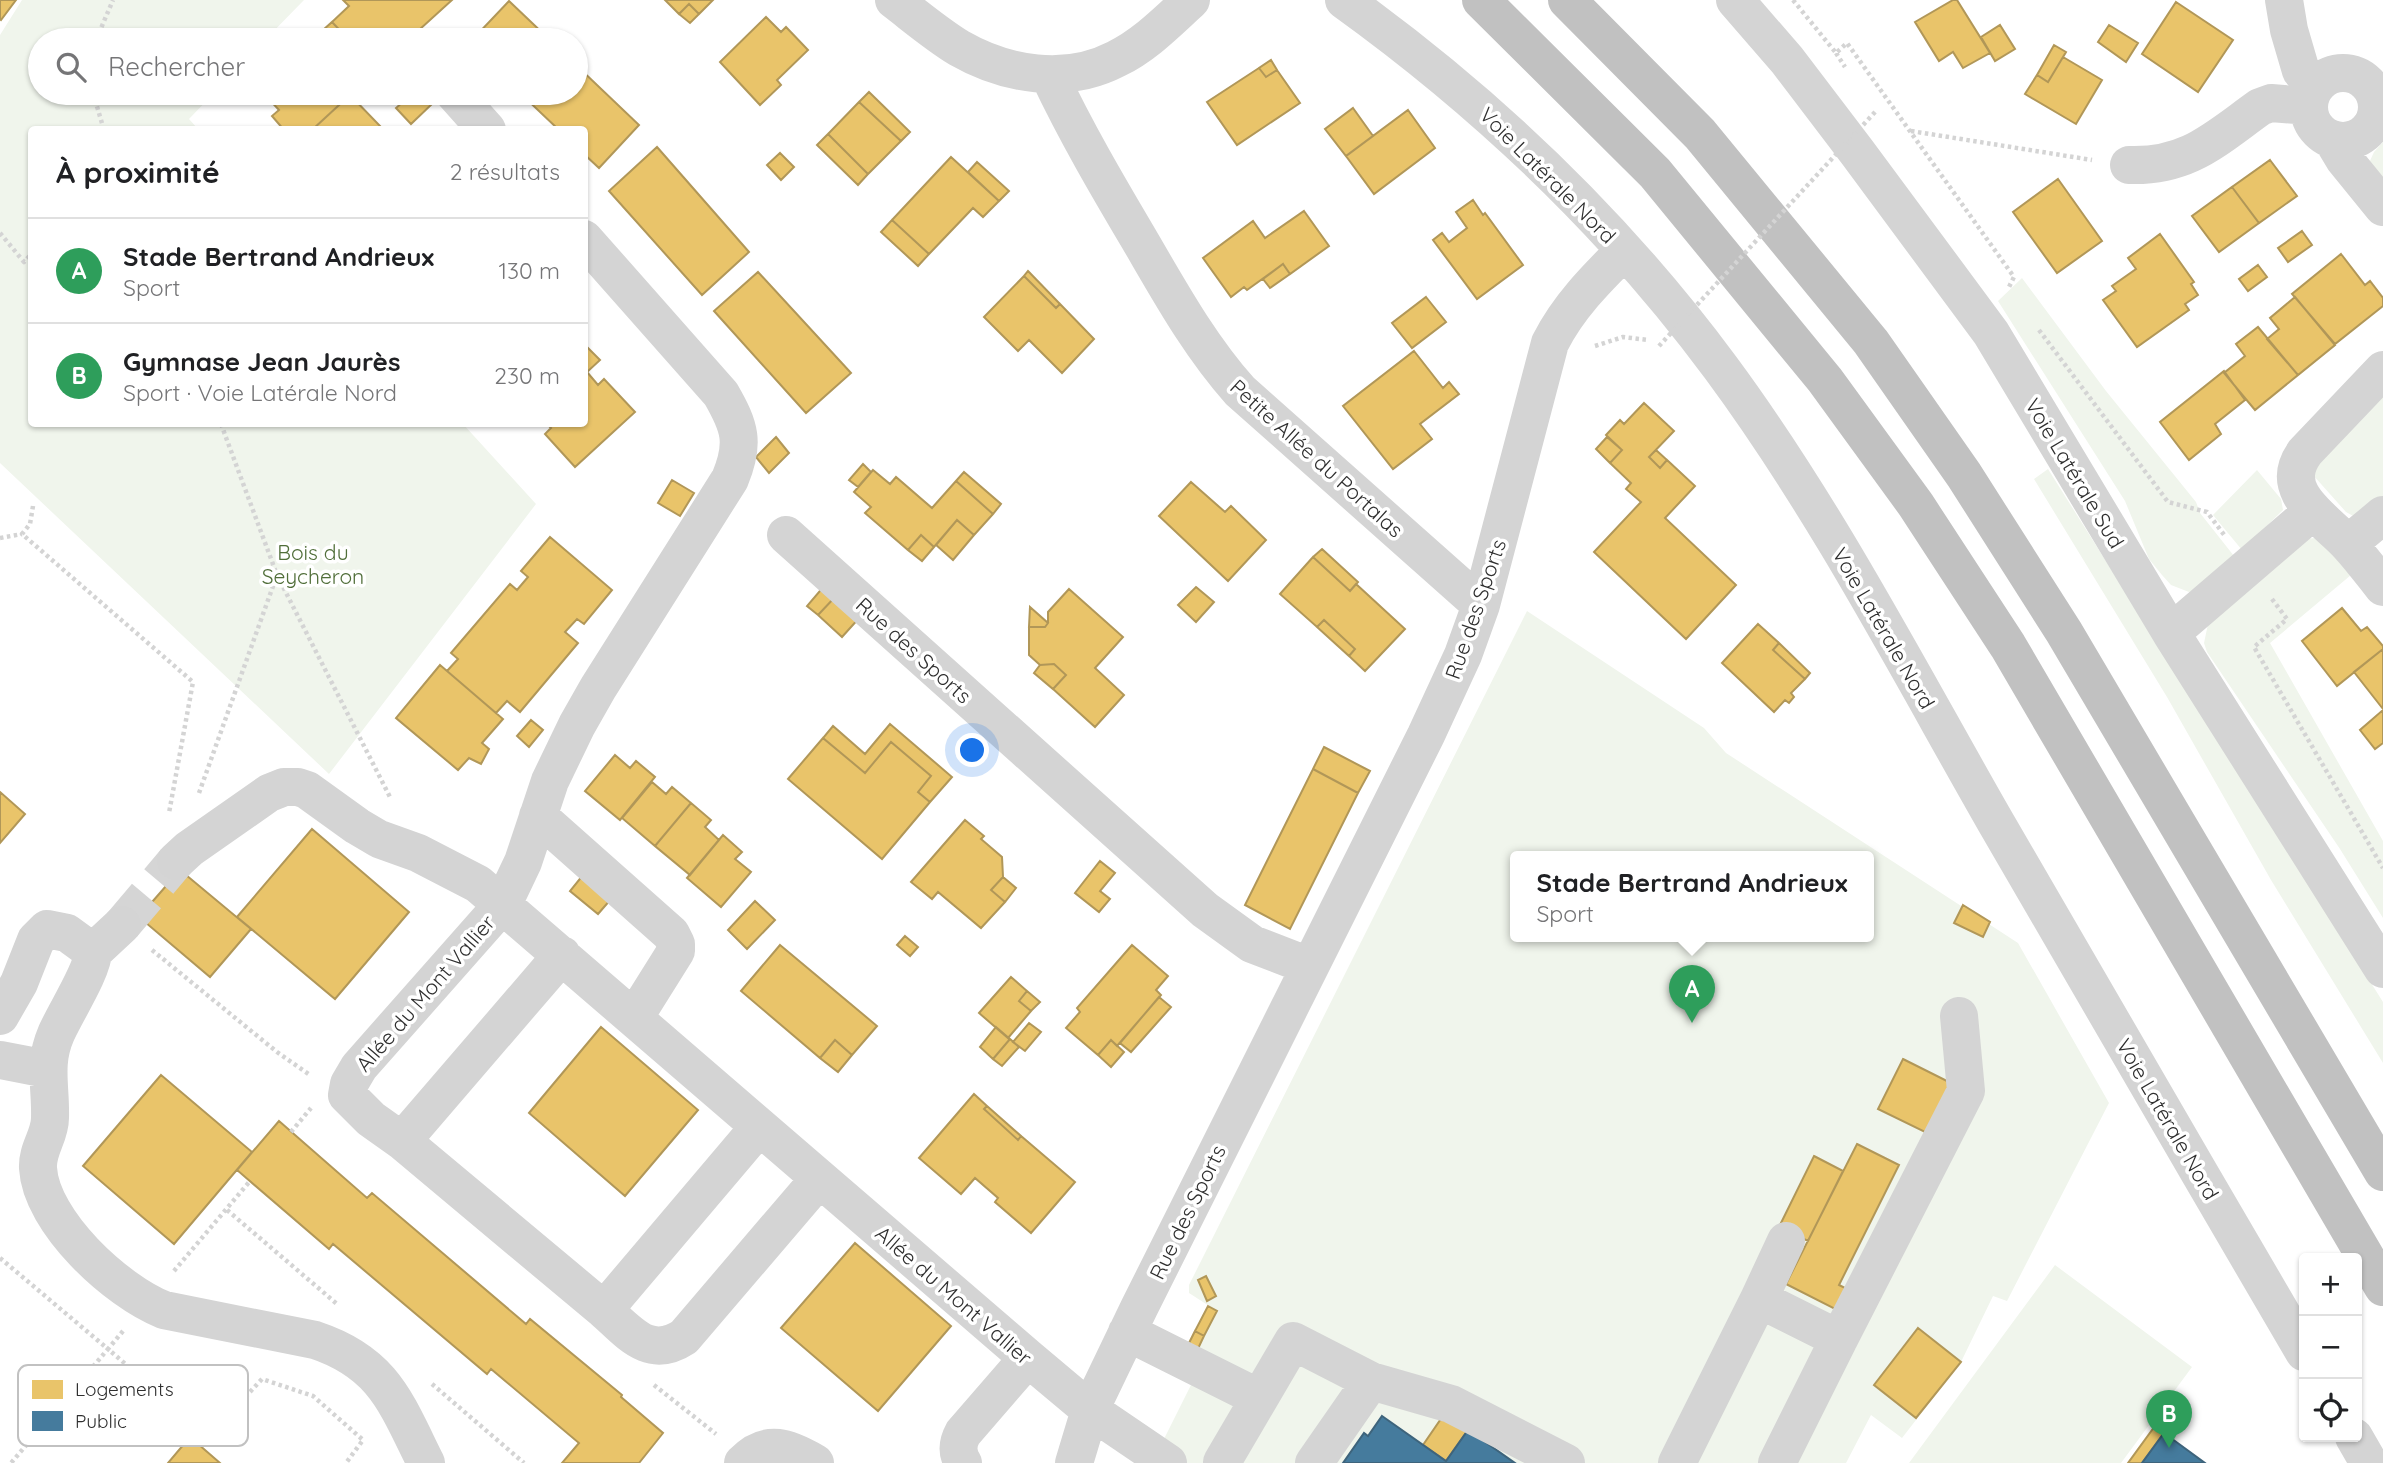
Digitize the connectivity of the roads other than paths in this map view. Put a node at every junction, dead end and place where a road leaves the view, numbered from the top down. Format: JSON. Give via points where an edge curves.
{"nodes":[{"id":1,"x":894,"y":0,"type":"edge"},
{"id":2,"x":1191,"y":0,"type":"edge"},
{"id":3,"x":1344,"y":0,"type":"edge"},
{"id":4,"x":1480,"y":0,"type":"edge"},
{"id":5,"x":1567,"y":0,"type":"edge"},
{"id":6,"x":1735,"y":0,"type":"edge"},
{"id":7,"x":2284,"y":0,"type":"edge"},
{"id":8,"x":1049,"y":75,"type":"junction"},
{"id":9,"x":2379,"y":92,"type":"edge"},
{"id":10,"x":2314,"y":95,"type":"junction"},
{"id":11,"x":464,"y":105,"type":"edge"},
{"id":12,"x":483,"y":126,"type":"edge"},
{"id":13,"x":2332,"y":139,"type":"junction"},
{"id":14,"x":2129,"y":166,"type":"road end"},
{"id":15,"x":2383,"y":207,"type":"edge"},
{"id":16,"x":588,"y":244,"type":"edge"},
{"id":17,"x":1624,"y":251,"type":"junction"},
{"id":18,"x":2383,"y":370,"type":"edge"},
{"id":19,"x":2313,"y":511,"type":"junction"},
{"id":20,"x":2383,"y":515,"type":"edge"},
{"id":21,"x":786,"y":535,"type":"dead end"},
{"id":22,"x":2348,"y":544,"type":"junction"},
{"id":23,"x":2383,"y":587,"type":"edge"},
{"id":24,"x":1480,"y":605,"type":"junction"},
{"id":25,"x":2171,"y":633,"type":"junction"},
{"id":26,"x":538,"y":816,"type":"junction"},
{"id":27,"x":189,"y":842,"type":"tunnel mouth"},
{"id":28,"x":503,"y":904,"type":"junction"},
{"id":29,"x":122,"y":925,"type":"tunnel mouth"},
{"id":30,"x":93,"y":953,"type":"junction"},
{"id":31,"x":562,"y":955,"type":"junction"},
{"id":32,"x":1309,"y":966,"type":"junction"},
{"id":33,"x":2383,"y":969,"type":"edge"},
{"id":34,"x":0,"y":1016,"type":"edge"},
{"id":35,"x":1959,"y":1016,"type":"dead end"},
{"id":36,"x":634,"y":1018,"type":"junction"},
{"id":37,"x":0,"y":1060,"type":"edge"},
{"id":38,"x":47,"y":1069,"type":"junction"},
{"id":39,"x":759,"y":1127,"type":"junction"},
{"id":40,"x":402,"y":1141,"type":"junction"},
{"id":41,"x":2383,"y":1172,"type":"edge"},
{"id":42,"x":819,"y":1179,"type":"junction"},
{"id":43,"x":1786,"y":1241,"type":"dead end"},
{"id":44,"x":2383,"y":1287,"type":"edge"},
{"id":45,"x":1759,"y":1299,"type":"junction"},
{"id":46,"x":604,"y":1310,"type":"junction"},
{"id":47,"x":1128,"y":1332,"type":"junction"},
{"id":48,"x":1839,"y":1339,"type":"junction"},
{"id":49,"x":2299,"y":1343,"type":"edge"},
{"id":50,"x":1028,"y":1358,"type":"junction"},
{"id":51,"x":1371,"y":1381,"type":"junction"},
{"id":52,"x":1259,"y":1398,"type":"junction"},
{"id":53,"x":1090,"y":1410,"type":"junction"},
{"id":54,"x":2357,"y":1442,"type":"edge"},
{"id":55,"x":426,"y":1463,"type":"edge"},
{"id":56,"x":743,"y":1463,"type":"edge"},
{"id":57,"x":815,"y":1463,"type":"edge"},
{"id":58,"x":963,"y":1463,"type":"edge"},
{"id":59,"x":1074,"y":1463,"type":"edge"},
{"id":60,"x":1168,"y":1463,"type":"edge"},
{"id":61,"x":1223,"y":1463,"type":"edge"},
{"id":62,"x":1314,"y":1463,"type":"edge"},
{"id":63,"x":1566,"y":1463,"type":"edge"},
{"id":64,"x":1677,"y":1463,"type":"edge"},
{"id":65,"x":1777,"y":1463,"type":"edge"},
{"id":66,"x":2369,"y":1463,"type":"edge"}],
"edges":[{"from":1,"to":8,"type":"street","via":[[976,57]]},
{"from":2,"to":8,"type":"street","via":[[1141,44],[1115,60],[1077,74]]},
{"from":3,"to":17,"type":"street","name":"Voie Latérale Nord","via":[[1420,56],[1511,135]]},
{"from":4,"to":44,"type":"highway","via":[[1655,173],[1825,380],[1916,505],[2008,646]]},
{"from":5,"to":41,"type":"highway","via":[[1700,134],[1871,342],[1956,464],[2064,632]]},
{"from":6,"to":25,"type":"street","name":"Voie Latérale Sud","via":[[1787,60],[1991,333]]},
{"from":7,"to":10,"type":"street","via":[[2301,71]]},
{"from":8,"to":24,"type":"street","name":"Petite Allée du Portalas","via":[[1073,125],[1218,367]]},
{"from":9,"to":10,"type":"street","via":[[2354,74],[2339,73],[2324,78]]},
{"from":9,"to":13,"type":"street","via":[[2373,125],[2347,141]]},
{"from":10,"to":13,"type":"street","via":[[2311,119]]},
{"from":10,"to":14,"type":"street","via":[[2260,107],[2184,158]]},
{"from":11,"to":12,"type":"street"},
{"from":13,"to":15,"type":"street"},
{"from":16,"to":26,"type":"street","via":[[721,394],[734,416],[739,458],[582,716],[561,755]]},
{"from":17,"to":24,"type":"street","name":"Rue des Sports","via":[[1584,294],[1550,343]]},
{"from":17,"to":49,"type":"street","name":"Voie Latérale Nord","via":[[1720,367],[1808,499]]},
{"from":18,"to":19,"type":"street","via":[[2300,460],[2295,481]]},
{"from":19,"to":22,"type":"street"},
{"from":19,"to":25,"type":"street"},
{"from":20,"to":22,"type":"street"},
{"from":21,"to":32,"type":"street","name":"Rue des Sports","via":[[1205,910],[1252,944]]},
{"from":22,"to":23,"type":"street"},
{"from":24,"to":32,"type":"street","name":"Rue des Sports","via":[[1426,735]]},
{"from":25,"to":33,"type":"street","name":"Voie Latérale Sud"},
{"from":26,"to":28,"type":"street"},
{"from":26,"to":36,"type":"street","via":[[671,934],[676,944]]},
{"from":27,"to":28,"type":"street","name":"Allée du Mont Vallier","via":[[269,793],[298,787],[379,839],[478,884]]},
{"from":28,"to":31,"type":"street","name":"Allée du Mont Vallier"},
{"from":28,"to":40,"type":"street","name":"Allée du Mont Vallier","via":[[349,1084],[347,1095]]},
{"from":29,"to":30,"type":"street"},
{"from":30,"to":34,"type":"street","via":[[67,933],[47,929],[36,940]]},
{"from":30,"to":38,"type":"street","via":[[55,1035]]},
{"from":31,"to":36,"type":"street","name":"Allée du Mont Vallier"},
{"from":31,"to":40,"type":"street"},
{"from":32,"to":47,"type":"street","name":"Rue des Sports"},
{"from":35,"to":48,"type":"street","via":[[1966,1091]]},
{"from":36,"to":39,"type":"street","name":"Allée du Mont Vallier"},
{"from":37,"to":38,"type":"street"},
{"from":38,"to":55,"type":"street","via":[[50,1131],[38,1153],[43,1192],[59,1220],[96,1263],[136,1297],[163,1310],[315,1340],[351,1355],[389,1391]]},
{"from":39,"to":42,"type":"street","name":"Allée du Mont Vallier"},
{"from":39,"to":46,"type":"street"},
{"from":40,"to":46,"type":"street","name":"Allée du Mont Vallier"},
{"from":42,"to":46,"type":"street","name":"Allée du Mont Vallier","via":[[675,1343],[658,1347],[640,1341]]},
{"from":42,"to":50,"type":"street","name":"Allée du Mont Vallier"},
{"from":43,"to":45,"type":"street"},
{"from":45,"to":48,"type":"street"},
{"from":45,"to":64,"type":"street"},
{"from":47,"to":52,"type":"street"},
{"from":47,"to":53,"type":"street","name":"Rue des Sports"},
{"from":48,"to":65,"type":"street"},
{"from":50,"to":53,"type":"street","name":"Allée du Mont Vallier"},
{"from":50,"to":58,"type":"street","via":[[963,1433],[958,1445]]},
{"from":51,"to":52,"type":"street","via":[[1293,1341]]},
{"from":51,"to":62,"type":"street"},
{"from":51,"to":63,"type":"street","via":[[1451,1404]]},
{"from":52,"to":61,"type":"street"},
{"from":53,"to":59,"type":"street","name":"Rue des Sports"},
{"from":53,"to":60,"type":"street","name":"Allée du Mont Vallier"},
{"from":54,"to":66,"type":"street"},
{"from":56,"to":57,"type":"street","via":[[771,1446]]}]}
